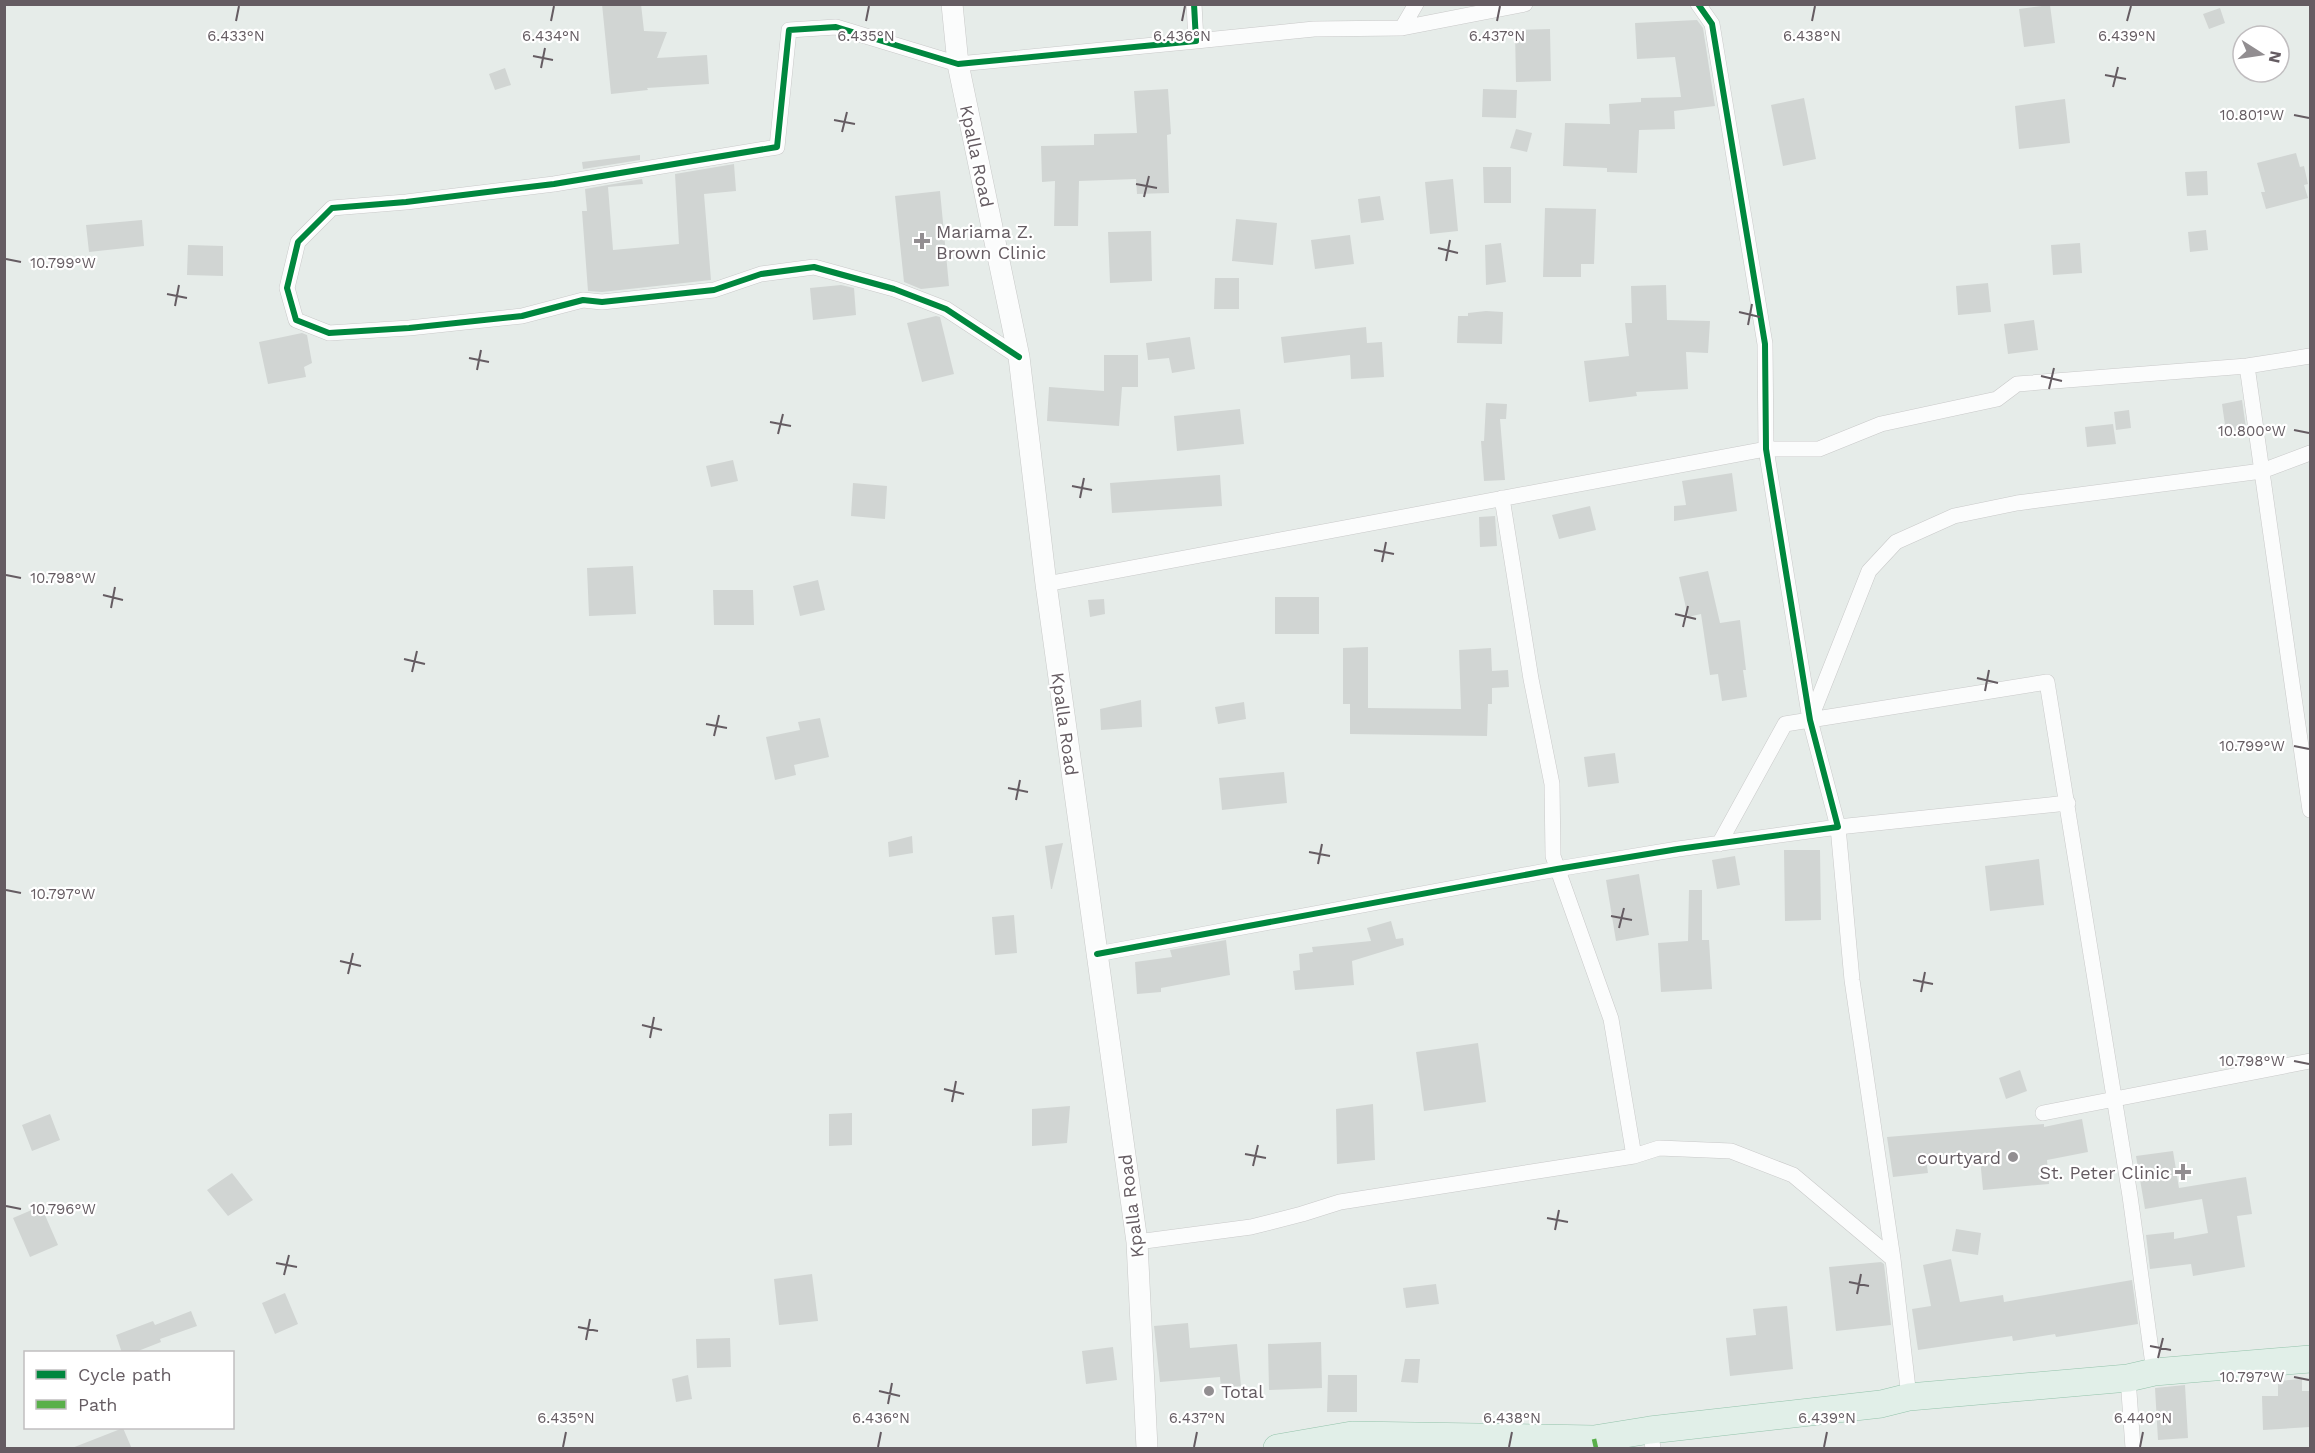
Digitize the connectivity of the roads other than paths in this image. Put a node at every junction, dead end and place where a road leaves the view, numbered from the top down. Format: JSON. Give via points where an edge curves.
{"nodes":[{"id":1,"x":952,"y":4,"type":"edge"},
{"id":2,"x":1194,"y":4,"type":"edge"},
{"id":3,"x":1416,"y":4,"type":"edge"},
{"id":4,"x":1525,"y":4,"type":"edge"},
{"id":5,"x":1698,"y":4,"type":"edge"},
{"id":6,"x":1402,"y":28,"type":"junction"},
{"id":7,"x":1196,"y":41,"type":"junction"},
{"id":8,"x":958,"y":64,"type":"junction"},
{"id":9,"x":2310,"y":356,"type":"edge"},
{"id":10,"x":1019,"y":357,"type":"junction"},
{"id":11,"x":2247,"y":366,"type":"junction"},
{"id":12,"x":1766,"y":449,"type":"junction"},
{"id":13,"x":2310,"y":453,"type":"edge"},
{"id":14,"x":2262,"y":471,"type":"junction"},
{"id":15,"x":1502,"y":498,"type":"junction"},
{"id":16,"x":1046,"y":584,"type":"junction"},
{"id":17,"x":1810,"y":720,"type":"junction"},
{"id":18,"x":2068,"y":803,"type":"junction"},
{"id":19,"x":2310,"y":810,"type":"edge"},
{"id":20,"x":1838,"y":827,"type":"junction"},
{"id":21,"x":1719,"y":844,"type":"junction"},
{"id":22,"x":1557,"y":869,"type":"junction"},
{"id":23,"x":1097,"y":954,"type":"junction"},
{"id":24,"x":2310,"y":1061,"type":"edge"},
{"id":25,"x":2115,"y":1099,"type":"junction"},
{"id":26,"x":2043,"y":1113,"type":"dead end"},
{"id":27,"x":1634,"y":1156,"type":"junction"},
{"id":28,"x":1137,"y":1242,"type":"junction"},
{"id":29,"x":1893,"y":1259,"type":"junction"},
{"id":30,"x":2310,"y":1359,"type":"edge"},
{"id":31,"x":2154,"y":1372,"type":"junction"},
{"id":32,"x":2128,"y":1378,"type":"junction"},
{"id":33,"x":1909,"y":1397,"type":"junction"},
{"id":34,"x":1651,"y":1439,"type":"edge"},
{"id":35,"x":1147,"y":1449,"type":"edge"},
{"id":36,"x":1276,"y":1449,"type":"edge"},
{"id":37,"x":2133,"y":1449,"type":"edge"}],
"edges":[{"from":1,"to":8,"type":"street","name":"Kpalla Road"},
{"from":2,"to":7,"type":"street"},
{"from":3,"to":6,"type":"street"},
{"from":4,"to":6,"type":"street"},
{"from":5,"to":12,"type":"street","via":[[1712,24],[1766,344]]},
{"from":6,"to":7,"type":"street","via":[[1314,29]]},
{"from":7,"to":8,"type":"street"},
{"from":8,"to":10,"type":"street","name":"Kpalla Road"},
{"from":8,"to":10,"type":"street","via":[[836,27],[789,30],[777,147],[554,184],[332,208],[298,242],[287,288],[296,320],[329,333],[522,316],[583,300],[603,302],[714,290],[761,274],[814,267],[894,289],[946,309]]},
{"from":9,"to":11,"type":"street"},
{"from":10,"to":16,"type":"street","name":"Kpalla Road"},
{"from":11,"to":12,"type":"street","via":[[2017,384],[1997,399],[1881,424],[1819,449]]},
{"from":11,"to":14,"type":"street"},
{"from":12,"to":15,"type":"street"},
{"from":12,"to":17,"type":"street"},
{"from":13,"to":14,"type":"street"},
{"from":14,"to":17,"type":"street","via":[[2017,503],[1954,516],[1896,542],[1869,571]]},
{"from":14,"to":19,"type":"street"},
{"from":15,"to":16,"type":"street"},
{"from":15,"to":22,"type":"street","via":[[1552,784],[1552,856]]},
{"from":16,"to":23,"type":"street","name":"Kpalla Road"},
{"from":17,"to":18,"type":"street","via":[[2047,682]]},
{"from":17,"to":20,"type":"street"},
{"from":17,"to":21,"type":"street","via":[[1785,724]]},
{"from":18,"to":20,"type":"street"},
{"from":18,"to":25,"type":"street"},
{"from":20,"to":21,"type":"street"},
{"from":20,"to":29,"type":"street","via":[[1852,980]]},
{"from":21,"to":22,"type":"street"},
{"from":22,"to":23,"type":"street"},
{"from":22,"to":27,"type":"street","via":[[1611,1019]]},
{"from":23,"to":28,"type":"street","name":"Kpalla Road"},
{"from":24,"to":25,"type":"street"},
{"from":25,"to":26,"type":"street"},
{"from":25,"to":31,"type":"street"},
{"from":27,"to":28,"type":"street","via":[[1340,1202],[1251,1227]]},
{"from":27,"to":29,"type":"street","via":[[1659,1148],[1731,1150],[1793,1175]]},
{"from":28,"to":35,"type":"street","name":"Kpalla Road"},
{"from":29,"to":33,"type":"street"},
{"from":30,"to":31,"type":"highway"},
{"from":31,"to":32,"type":"highway"},
{"from":32,"to":33,"type":"highway"},
{"from":32,"to":37,"type":"street"},
{"from":33,"to":34,"type":"highway"},
{"from":34,"to":36,"type":"highway","via":[[1352,1436]]}]}
